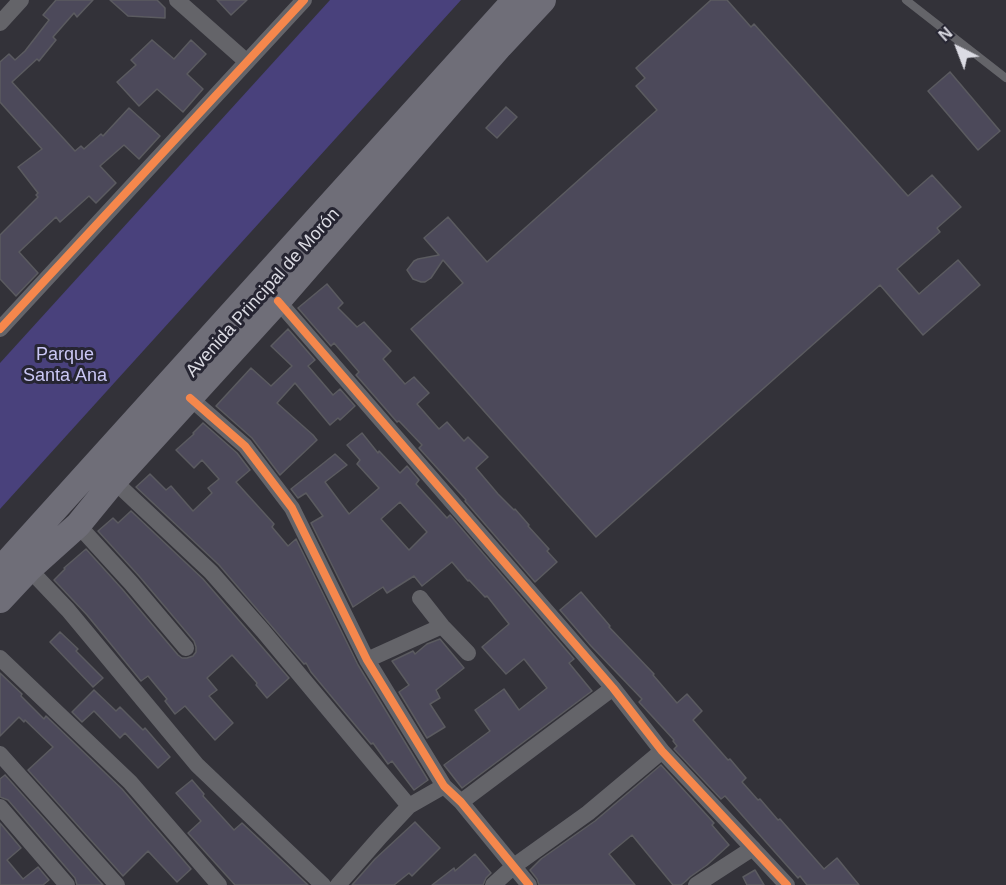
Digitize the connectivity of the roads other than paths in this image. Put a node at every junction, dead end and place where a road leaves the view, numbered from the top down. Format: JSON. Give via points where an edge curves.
{"nodes":[{"id":1,"x":21,"y":0,"type":"edge"},
{"id":2,"x":177,"y":0,"type":"edge"},
{"id":3,"x":304,"y":0,"type":"edge"},
{"id":4,"x":515,"y":0,"type":"edge"},
{"id":5,"x":543,"y":0,"type":"edge"},
{"id":6,"x":906,"y":0,"type":"edge"},
{"id":7,"x":0,"y":23,"type":"edge"},
{"id":8,"x":247,"y":62,"type":"junction"},
{"id":9,"x":1006,"y":78,"type":"edge"},
{"id":10,"x":278,"y":301,"type":"junction"},
{"id":11,"x":0,"y":329,"type":"edge"},
{"id":12,"x":190,"y":398,"type":"junction"},
{"id":13,"x":114,"y":481,"type":"junction"},
{"id":14,"x":78,"y":525,"type":"junction"},
{"id":15,"x":29,"y":569,"type":"junction"},
{"id":16,"x":0,"y":570,"type":"edge"},
{"id":17,"x":420,"y":598,"type":"dead end"},
{"id":18,"x":0,"y":600,"type":"edge"},
{"id":19,"x":442,"y":626,"type":"junction"},
{"id":20,"x":186,"y":648,"type":"dead end"},
{"id":21,"x":468,"y":653,"type":"dead end"},
{"id":22,"x":0,"y":658,"type":"edge"},
{"id":23,"x":368,"y":660,"type":"junction"},
{"id":24,"x":612,"y":688,"type":"junction"},
{"id":25,"x":662,"y":751,"type":"junction"},
{"id":26,"x":0,"y":754,"type":"edge"},
{"id":27,"x":444,"y":786,"type":"junction"},
{"id":28,"x":461,"y":802,"type":"junction"},
{"id":29,"x":410,"y":806,"type":"junction"},
{"id":30,"x":0,"y":807,"type":"edge"},
{"id":31,"x":753,"y":848,"type":"junction"},
{"id":32,"x":514,"y":866,"type":"junction"},
{"id":33,"x":67,"y":885,"type":"edge"},
{"id":34,"x":117,"y":885,"type":"edge"},
{"id":35,"x":219,"y":885,"type":"edge"},
{"id":36,"x":323,"y":885,"type":"edge"},
{"id":37,"x":338,"y":885,"type":"edge"},
{"id":38,"x":493,"y":885,"type":"edge"},
{"id":39,"x":529,"y":885,"type":"edge"},
{"id":40,"x":696,"y":885,"type":"edge"},
{"id":41,"x":787,"y":885,"type":"edge"}],
"edges":[{"from":1,"to":7,"type":"street"},
{"from":2,"to":8,"type":"street"},
{"from":3,"to":8,"type":"street"},
{"from":4,"to":16,"type":"main road","name":"Avenida Principal de Morón"},
{"from":5,"to":10,"type":"main road","name":"Avenida Principal de Morón"},
{"from":6,"to":9,"type":"lane"},
{"from":8,"to":11,"type":"street"},
{"from":10,"to":12,"type":"main road","name":"Avenida Principal de Morón"},
{"from":10,"to":24,"type":"street"},
{"from":12,"to":13,"type":"main road","name":"Avenida Principal de Morón"},
{"from":12,"to":23,"type":"street","via":[[245,446],[292,508]]},
{"from":13,"to":14,"type":"main road","name":"Avenida Principal de Morón"},
{"from":13,"to":29,"type":"street","via":[[211,572]]},
{"from":14,"to":15,"type":"main road","name":"Avenida Principal de Morón"},
{"from":14,"to":20,"type":"street"},
{"from":15,"to":18,"type":"main road","name":"Avenida Principal de Morón"},
{"from":15,"to":36,"type":"street","via":[[197,765]]},
{"from":17,"to":19,"type":"street"},
{"from":19,"to":21,"type":"street"},
{"from":19,"to":23,"type":"street"},
{"from":22,"to":35,"type":"street","via":[[130,782]]},
{"from":23,"to":27,"type":"street"},
{"from":24,"to":25,"type":"street"},
{"from":24,"to":28,"type":"street"},
{"from":25,"to":31,"type":"street"},
{"from":25,"to":32,"type":"street","via":[[588,813]]},
{"from":26,"to":34,"type":"street"},
{"from":27,"to":28,"type":"street"},
{"from":27,"to":29,"type":"street"},
{"from":28,"to":32,"type":"street"},
{"from":29,"to":37,"type":"street"},
{"from":30,"to":33,"type":"street"},
{"from":31,"to":40,"type":"street"},
{"from":31,"to":41,"type":"street"},
{"from":32,"to":38,"type":"street"},
{"from":32,"to":39,"type":"street"}]}
